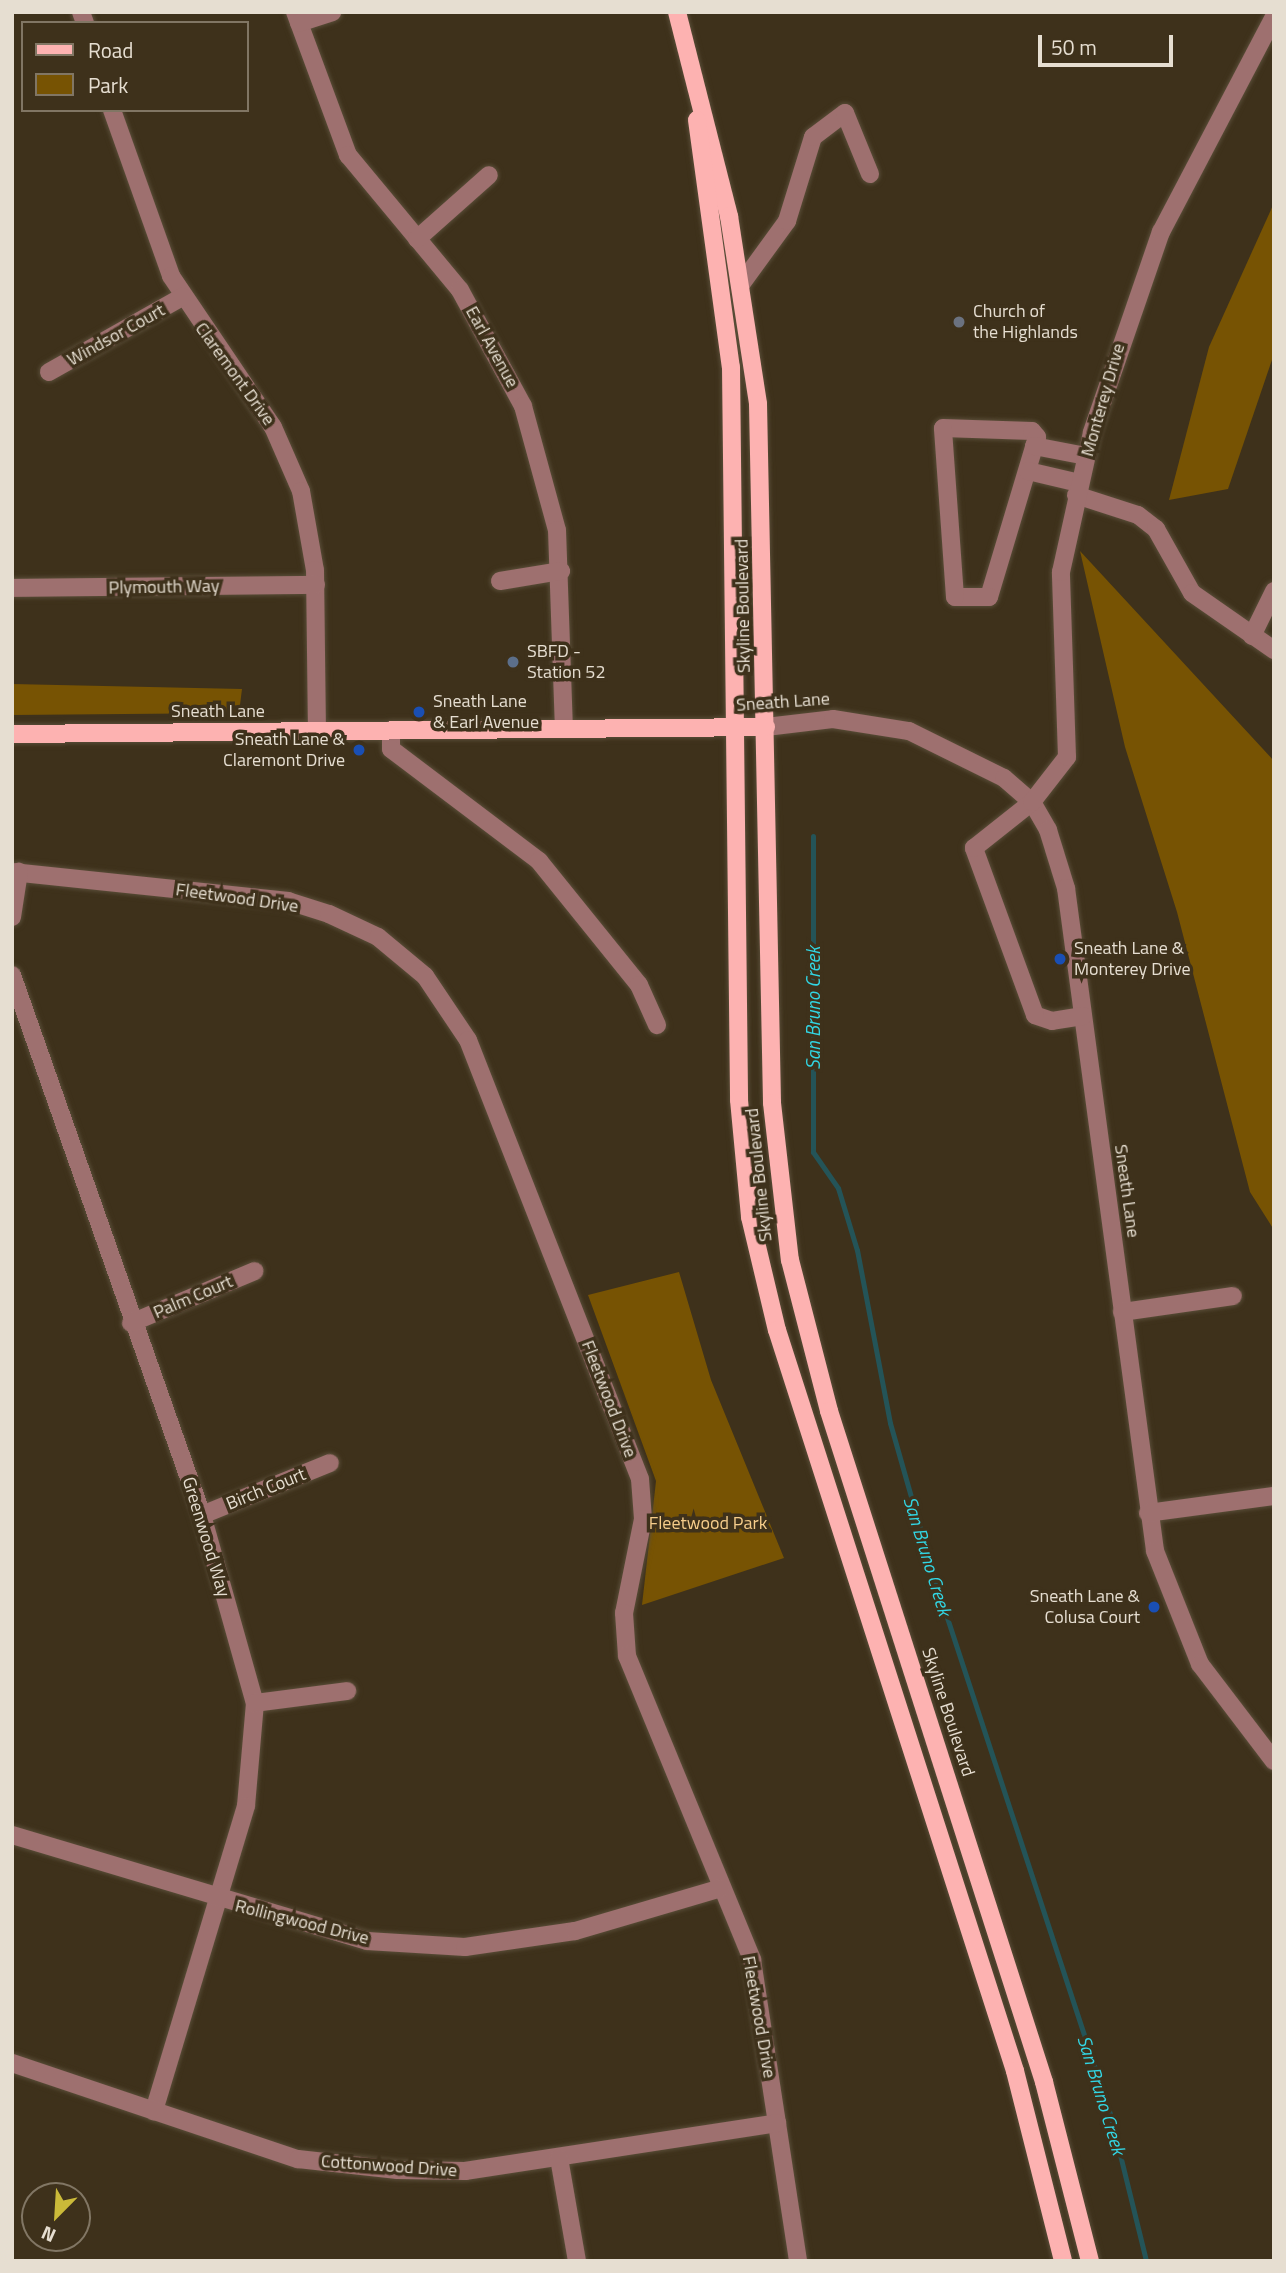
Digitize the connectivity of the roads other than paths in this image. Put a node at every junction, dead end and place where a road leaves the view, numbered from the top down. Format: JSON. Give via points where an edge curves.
{"nodes":[{"id":1,"x":332,"y":12,"type":"edge"},
{"id":2,"x":677,"y":12,"type":"edge"},
{"id":3,"x":1274,"y":17,"type":"edge"},
{"id":4,"x":297,"y":18,"type":"edge"},
{"id":5,"x":686,"y":47,"type":"junction"},
{"id":6,"x":113,"y":112,"type":"edge"},
{"id":7,"x":870,"y":174,"type":"dead end"},
{"id":8,"x":489,"y":175,"type":"dead end"},
{"id":9,"x":417,"y":239,"type":"junction"},
{"id":10,"x":742,"y":283,"type":"junction"},
{"id":11,"x":182,"y":297,"type":"junction"},
{"id":12,"x":49,"y":372,"type":"dead end"},
{"id":13,"x":1034,"y":446,"type":"junction"},
{"id":14,"x":1086,"y":456,"type":"junction"},
{"id":15,"x":1028,"y":471,"type":"junction"},
{"id":16,"x":1078,"y":489,"type":"junction"},
{"id":17,"x":561,"y":571,"type":"junction"},
{"id":18,"x":500,"y":581,"type":"dead end"},
{"id":19,"x":316,"y":585,"type":"junction"},
{"id":20,"x":12,"y":588,"type":"edge"},
{"id":21,"x":1274,"y":591,"type":"edge"},
{"id":22,"x":1252,"y":636,"type":"junction"},
{"id":23,"x":1274,"y":650,"type":"edge"},
{"id":24,"x":733,"y":727,"type":"junction"},
{"id":25,"x":766,"y":727,"type":"junction"},
{"id":26,"x":564,"y":728,"type":"junction"},
{"id":27,"x":391,"y":730,"type":"junction"},
{"id":28,"x":317,"y":731,"type":"junction"},
{"id":29,"x":12,"y":734,"type":"edge"},
{"id":30,"x":1032,"y":802,"type":"junction"},
{"id":31,"x":16,"y":872,"type":"edge"},
{"id":32,"x":12,"y":916,"type":"edge"},
{"id":33,"x":12,"y":975,"type":"edge"},
{"id":34,"x":1083,"y":1016,"type":"junction"},
{"id":35,"x":657,"y":1025,"type":"dead end"},
{"id":36,"x":255,"y":1271,"type":"dead end"},
{"id":37,"x":1233,"y":1296,"type":"dead end"},
{"id":38,"x":1122,"y":1312,"type":"junction"},
{"id":39,"x":131,"y":1323,"type":"junction"},
{"id":40,"x":330,"y":1463,"type":"dead end"},
{"id":41,"x":1274,"y":1496,"type":"edge"},
{"id":42,"x":1148,"y":1513,"type":"junction"},
{"id":43,"x":202,"y":1515,"type":"junction"},
{"id":44,"x":347,"y":1691,"type":"dead end"},
{"id":45,"x":254,"y":1703,"type":"junction"},
{"id":46,"x":1274,"y":1761,"type":"edge"},
{"id":47,"x":12,"y":1835,"type":"edge"},
{"id":48,"x":721,"y":1888,"type":"junction"},
{"id":49,"x":221,"y":1902,"type":"junction"},
{"id":50,"x":12,"y":2063,"type":"edge"},
{"id":51,"x":154,"y":2111,"type":"junction"},
{"id":52,"x":777,"y":2123,"type":"junction"},
{"id":53,"x":559,"y":2158,"type":"junction"},
{"id":54,"x":577,"y":2261,"type":"edge"},
{"id":55,"x":798,"y":2261,"type":"edge"},
{"id":56,"x":1063,"y":2261,"type":"edge"},
{"id":57,"x":1090,"y":2261,"type":"edge"}],
"edges":[{"from":1,"to":4,"type":"street"},
{"from":2,"to":5,"type":"main road","name":"Skyline Boulevard"},
{"from":3,"to":14,"type":"street","name":"Monterey Drive","via":[[1228,94],[1161,232]]},
{"from":4,"to":9,"type":"street","name":"Earl Avenue","via":[[344,147],[376,195]]},
{"from":5,"to":10,"type":"main road","name":"Skyline Boulevard"},
{"from":5,"to":24,"type":"main road","name":"Skyline Boulevard","via":[[732,367]]},
{"from":6,"to":11,"type":"street","name":"Claremont Drive","via":[[153,236]]},
{"from":7,"to":10,"type":"street","via":[[845,113],[813,137],[787,221]]},
{"from":8,"to":9,"type":"street"},
{"from":9,"to":17,"type":"street","name":"Earl Avenue","via":[[469,304],[516,388],[544,468]]},
{"from":10,"to":25,"type":"main road","name":"Skyline Boulevard","via":[[761,443]]},
{"from":11,"to":12,"type":"street","name":"Windsor Court"},
{"from":11,"to":19,"type":"street","name":"Claremont Drive","via":[[282,444],[306,508]]},
{"from":13,"to":14,"type":"street"},
{"from":13,"to":15,"type":"street"},
{"from":13,"to":15,"type":"street","via":[[1032,430],[943,428],[939,434],[959,600],[995,591]]},
{"from":14,"to":16,"type":"street","name":"Monterey Drive"},
{"from":15,"to":16,"type":"street"},
{"from":16,"to":22,"type":"street","via":[[1138,514],[1156,528],[1192,593]]},
{"from":16,"to":30,"type":"street","name":"Monterey Drive","via":[[1059,605],[1067,757]]},
{"from":17,"to":18,"type":"street"},
{"from":17,"to":26,"type":"street","name":"Earl Avenue"},
{"from":19,"to":20,"type":"street","name":"Plymouth Way"},
{"from":19,"to":28,"type":"street","name":"Claremont Drive"},
{"from":21,"to":22,"type":"street"},
{"from":22,"to":23,"type":"street"},
{"from":24,"to":25,"type":"main road","name":"Sneath Lane"},
{"from":24,"to":26,"type":"main road","name":"Sneath Lane"},
{"from":24,"to":56,"type":"main road","name":"Skyline Boulevard","via":[[741,1139],[757,1255],[1015,2071]]},
{"from":25,"to":30,"type":"street","name":"Sneath Lane","via":[[833,719],[909,731],[978,761]]},
{"from":25,"to":57,"type":"main road","name":"Skyline Boulevard","via":[[772,1103],[792,1269],[829,1411],[1044,2082]]},
{"from":26,"to":27,"type":"main road","name":"Sneath Lane"},
{"from":27,"to":28,"type":"main road","name":"Sneath Lane"},
{"from":27,"to":35,"type":"street","via":[[391,749],[539,861],[639,985]]},
{"from":28,"to":29,"type":"main road","name":"Sneath Lane"},
{"from":30,"to":34,"type":"street","name":"Sneath Lane","via":[[1059,856]]},
{"from":30,"to":34,"type":"street","name":"Monterey Drive","via":[[974,848],[1035,1015],[1052,1021]]},
{"from":31,"to":32,"type":"street"},
{"from":31,"to":48,"type":"street","name":"Fleetwood Drive","via":[[288,901],[378,937],[425,975],[468,1040],[640,1479],[643,1519],[624,1614],[627,1656]]},
{"from":33,"to":39,"type":"street","name":"Greenwood Way"},
{"from":34,"to":38,"type":"street","name":"Sneath Lane"},
{"from":36,"to":39,"type":"street","name":"Palm Court"},
{"from":37,"to":38,"type":"street"},
{"from":38,"to":42,"type":"street","name":"Sneath Lane"},
{"from":39,"to":43,"type":"street","name":"Greenwood Way"},
{"from":40,"to":43,"type":"street","name":"Birch Court"},
{"from":41,"to":42,"type":"street"},
{"from":42,"to":46,"type":"street","name":"Sneath Lane","via":[[1180,1626],[1223,1698]]},
{"from":43,"to":45,"type":"street","name":"Greenwood Way"},
{"from":44,"to":45,"type":"street"},
{"from":45,"to":49,"type":"street","name":"Greenwood Way","via":[[246,1806]]},
{"from":47,"to":49,"type":"street","name":"Rollingwood Drive"},
{"from":48,"to":49,"type":"street","name":"Rollingwood Drive","via":[[575,1931],[465,1947],[367,1941]]},
{"from":48,"to":52,"type":"street","name":"Fleetwood Drive","via":[[752,1960]]},
{"from":49,"to":51,"type":"street","name":"Greenwood Way"},
{"from":50,"to":51,"type":"street","name":"Cottonwood Drive"},
{"from":51,"to":53,"type":"street","name":"Cottonwood Drive","via":[[298,2159],[465,2171]]},
{"from":52,"to":53,"type":"street","name":"Cottonwood Drive"},
{"from":52,"to":55,"type":"street","name":"Fleetwood Drive"},
{"from":53,"to":54,"type":"street"}]}
